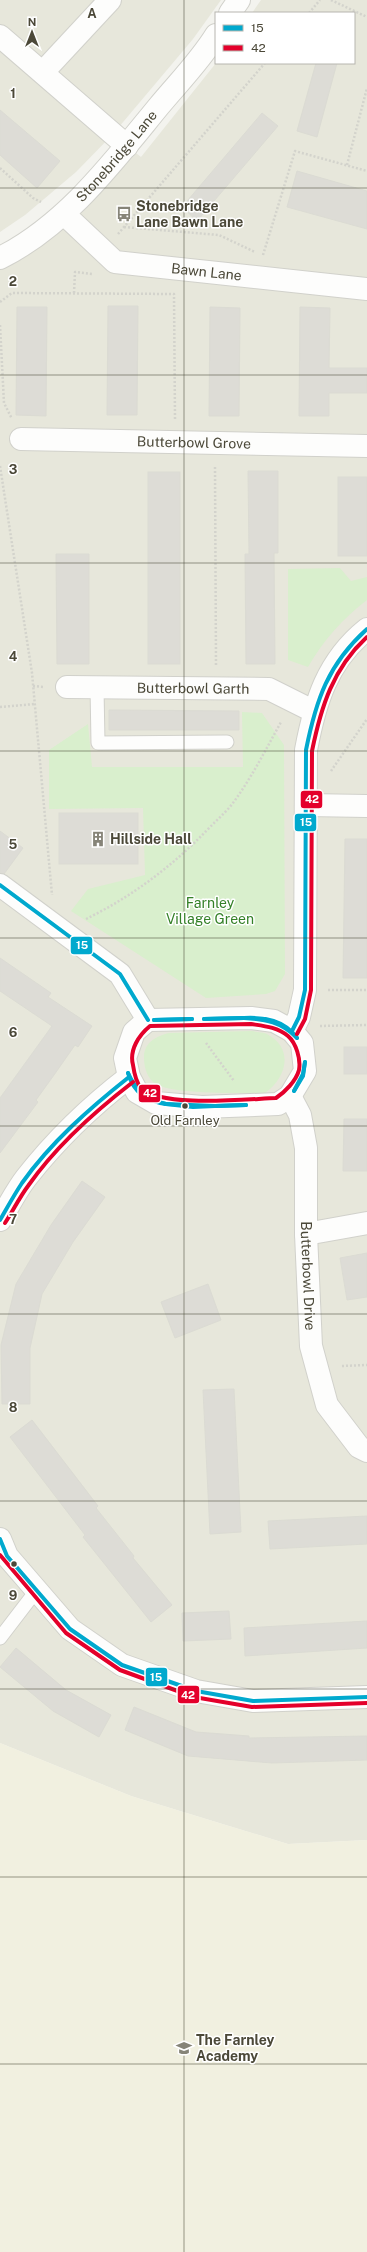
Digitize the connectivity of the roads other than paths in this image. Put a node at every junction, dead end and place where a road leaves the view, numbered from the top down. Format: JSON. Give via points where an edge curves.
{"nodes":[{"id":1,"x":110,"y":0,"type":"edge"},
{"id":2,"x":239,"y":0,"type":"edge"},
{"id":3,"x":231,"y":12,"type":"edge"},
{"id":4,"x":0,"y":36,"type":"edge"},
{"id":5,"x":215,"y":36,"type":"edge"},
{"id":6,"x":43,"y":72,"type":"junction"},
{"id":7,"x":127,"y":146,"type":"junction"},
{"id":8,"x":64,"y":214,"type":"junction"},
{"id":9,"x":0,"y":258,"type":"edge"},
{"id":10,"x":367,"y":288,"type":"edge"},
{"id":11,"x":21,"y":439,"type":"road end"},
{"id":12,"x":367,"y":446,"type":"edge"},
{"id":13,"x":367,"y":629,"type":"edge"},
{"id":14,"x":67,"y":687,"type":"dead end"},
{"id":15,"x":97,"y":687,"type":"junction"},
{"id":16,"x":313,"y":711,"type":"junction"},
{"id":17,"x":227,"y":742,"type":"dead end"},
{"id":18,"x":307,"y":805,"type":"junction"},
{"id":19,"x":367,"y":806,"type":"edge"},
{"id":20,"x":0,"y":885,"type":"edge"},
{"id":21,"x":148,"y":1020,"type":"junction"},
{"id":22,"x":294,"y":1029,"type":"junction"},
{"id":23,"x":129,"y":1077,"type":"junction"},
{"id":24,"x":290,"y":1096,"type":"junction"},
{"id":25,"x":3,"y":1211,"type":"edge"},
{"id":26,"x":367,"y":1224,"type":"edge"},
{"id":27,"x":306,"y":1234,"type":"junction"},
{"id":28,"x":363,"y":1449,"type":"edge"},
{"id":29,"x":0,"y":1539,"type":"edge"},
{"id":30,"x":36,"y":1591,"type":"junction"},
{"id":31,"x":0,"y":1638,"type":"edge"},
{"id":32,"x":367,"y":1697,"type":"edge"}],
"edges":[{"from":1,"to":6,"type":"street"},
{"from":2,"to":3,"type":"street"},
{"from":4,"to":6,"type":"street"},
{"from":5,"to":7,"type":"street","name":"Stonebridge Lane"},
{"from":6,"to":7,"type":"street"},
{"from":7,"to":8,"type":"street","name":"Stonebridge Lane"},
{"from":8,"to":9,"type":"street","name":"Stonebridge Lane","via":[[11,253]]},
{"from":8,"to":10,"type":"street","name":"Bawn Lane","via":[[115,262]]},
{"from":11,"to":12,"type":"street","name":"Butterbowl Grove"},
{"from":13,"to":16,"type":"street","via":[[354,639],[331,668]]},
{"from":14,"to":15,"type":"street","name":"Butterbowl Garth"},
{"from":15,"to":16,"type":"street","name":"Butterbowl Garth","via":[[269,689]]},
{"from":15,"to":17,"type":"lane","via":[[98,743]]},
{"from":16,"to":18,"type":"street","via":[[306,750]]},
{"from":18,"to":19,"type":"street"},
{"from":18,"to":22,"type":"street","via":[[305,990]]},
{"from":20,"to":21,"type":"street","via":[[120,974]]},
{"from":21,"to":22,"type":"street","via":[[252,1018],[274,1021]]},
{"from":21,"to":23,"type":"street","via":[[134,1032],[125,1058]]},
{"from":22,"to":24,"type":"street","via":[[302,1043],[305,1071]]},
{"from":23,"to":24,"type":"street","via":[[137,1092],[156,1103],[202,1107],[278,1104]]},
{"from":23,"to":25,"type":"street","via":[[108,1093],[67,1133],[26,1179]]},
{"from":24,"to":27,"type":"street","name":"Butterbowl Drive","via":[[300,1115],[304,1137]]},
{"from":26,"to":27,"type":"street"},
{"from":27,"to":28,"type":"street","name":"Butterbowl Drive","via":[[311,1346],[327,1405]]},
{"from":29,"to":30,"type":"street","via":[[7,1556]]},
{"from":30,"to":31,"type":"lane"},
{"from":30,"to":32,"type":"street","via":[[70,1630],[122,1665],[196,1691],[253,1701]]}]}
